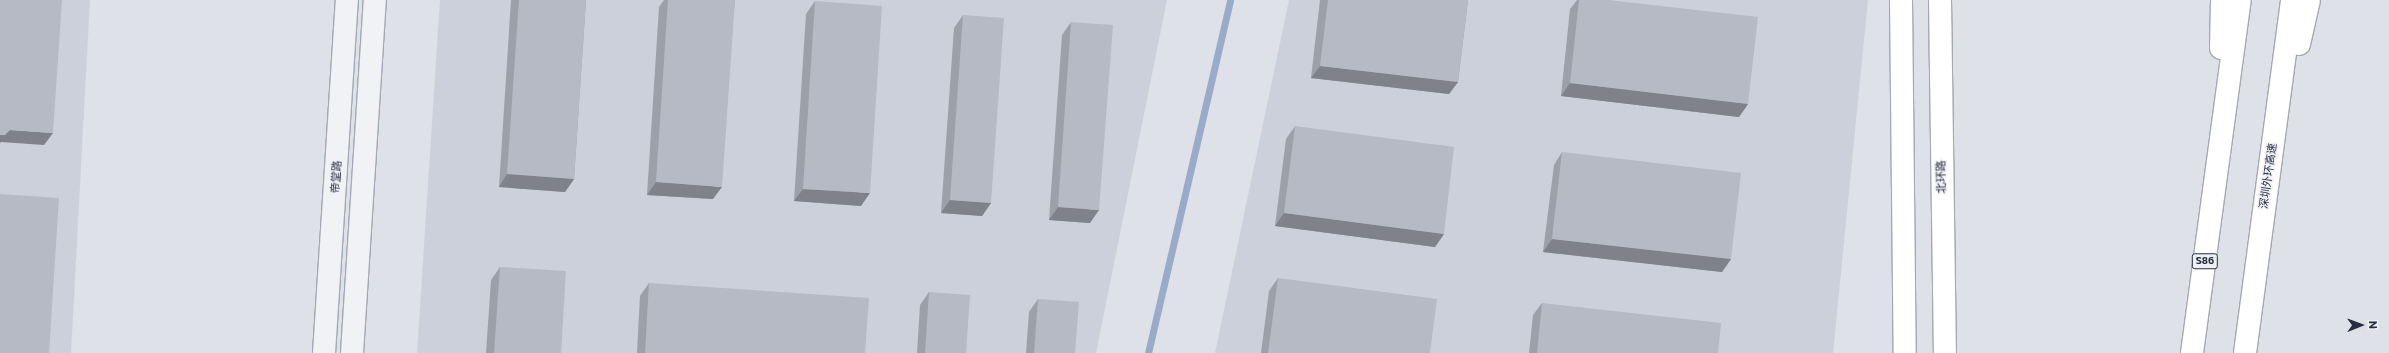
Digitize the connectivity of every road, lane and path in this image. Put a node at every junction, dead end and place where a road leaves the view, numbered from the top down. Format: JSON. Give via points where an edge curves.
{"nodes":[{"id":1,"x":347,"y":0,"type":"edge"},
{"id":2,"x":375,"y":0,"type":"edge"},
{"id":3,"x":1901,"y":0,"type":"edge"},
{"id":4,"x":1940,"y":0,"type":"edge"},
{"id":5,"x":2222,"y":0,"type":"edge"},
{"id":6,"x":2240,"y":0,"type":"edge"},
{"id":7,"x":2292,"y":0,"type":"edge"},
{"id":8,"x":2309,"y":0,"type":"edge"},
{"id":9,"x":2217,"y":169,"type":"junction"},
{"id":10,"x":2268,"y":176,"type":"junction"},
{"id":11,"x":324,"y":353,"type":"edge"},
{"id":12,"x":352,"y":353,"type":"edge"},
{"id":13,"x":1905,"y":353,"type":"edge"},
{"id":14,"x":1945,"y":353,"type":"edge"},
{"id":15,"x":2192,"y":353,"type":"edge"},
{"id":16,"x":2244,"y":353,"type":"edge"}],
"edges":[{"from":1,"to":11,"type":"street","name":"帝堂路"},
{"from":2,"to":12,"type":"street"},
{"from":3,"to":13,"type":"main road"},
{"from":4,"to":14,"type":"main road","name":"北环路"},
{"from":5,"to":9,"type":"main road"},
{"from":6,"to":9,"type":"main road","number":"S86"},
{"from":7,"to":10,"type":"main road","name":"深圳外环高速"},
{"from":8,"to":10,"type":"main road"},
{"from":9,"to":15,"type":"main road","number":"S86"},
{"from":10,"to":16,"type":"main road","name":"深圳外环高速"}]}
